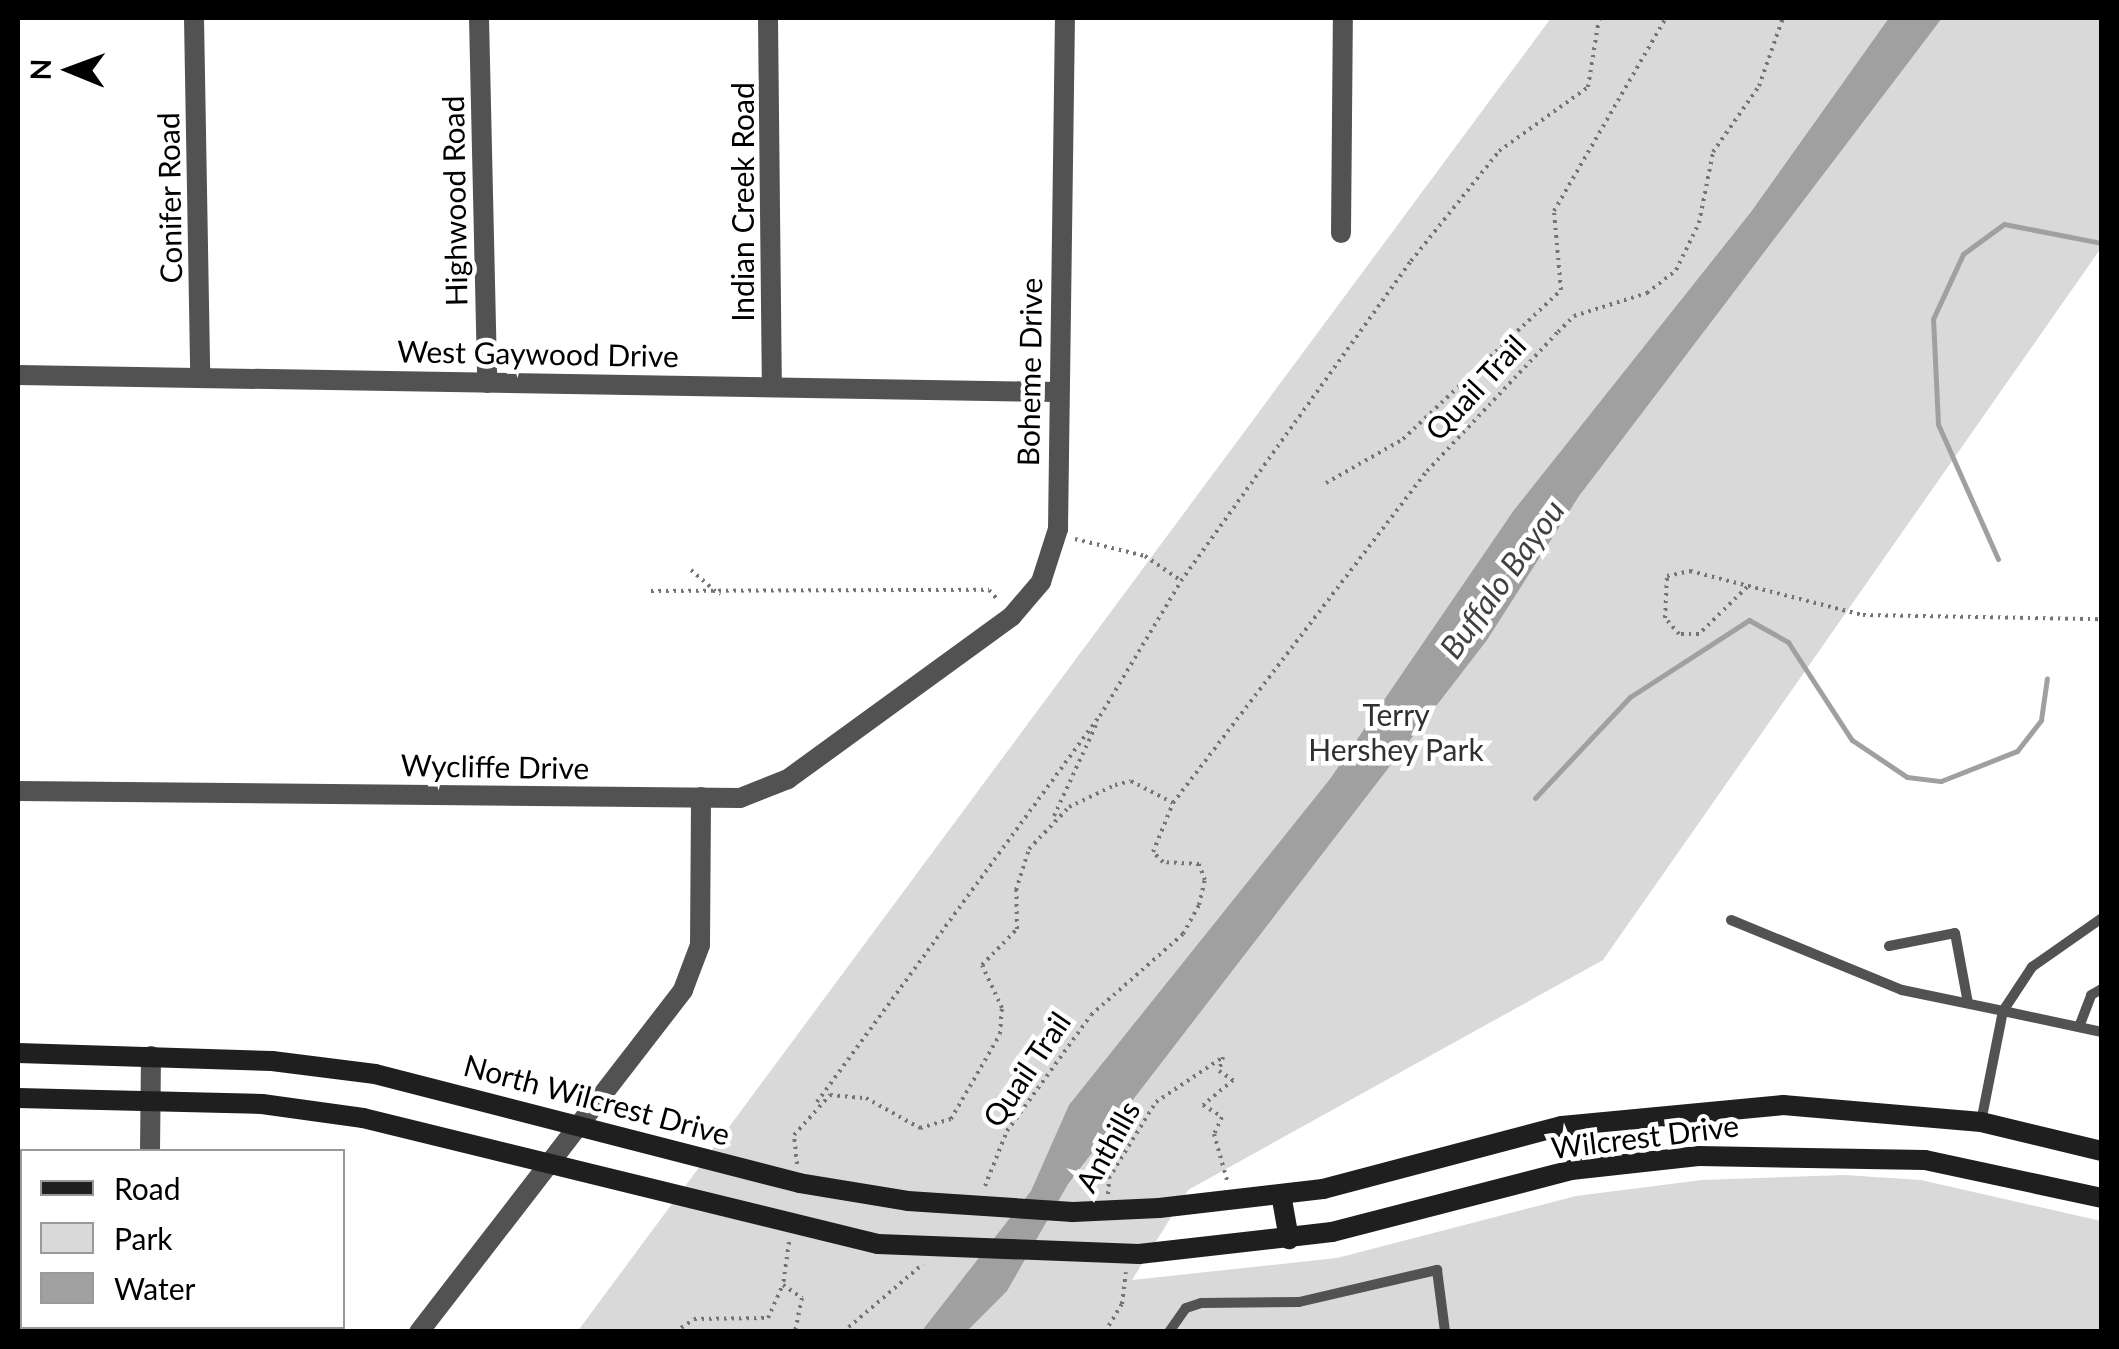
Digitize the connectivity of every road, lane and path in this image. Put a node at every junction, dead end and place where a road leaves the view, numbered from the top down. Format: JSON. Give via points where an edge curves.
{"nodes":[{"id":1,"x":194,"y":18,"type":"edge"},
{"id":2,"x":479,"y":18,"type":"edge"},
{"id":3,"x":768,"y":18,"type":"edge"},
{"id":4,"x":1064,"y":18,"type":"edge"},
{"id":5,"x":1343,"y":18,"type":"edge"},
{"id":6,"x":1599,"y":18,"type":"edge"},
{"id":7,"x":1666,"y":18,"type":"edge"},
{"id":8,"x":1783,"y":18,"type":"edge"},
{"id":9,"x":1341,"y":233,"type":"dead end"},
{"id":10,"x":18,"y":375,"type":"edge"},
{"id":11,"x":200,"y":378,"type":"junction"},
{"id":12,"x":487,"y":383,"type":"junction"},
{"id":13,"x":772,"y":386,"type":"junction"},
{"id":14,"x":1058,"y":392,"type":"junction"},
{"id":15,"x":1326,"y":484,"type":"dead end"},
{"id":16,"x":1058,"y":529,"type":"junction"},
{"id":17,"x":692,"y":570,"type":"dead end"},
{"id":18,"x":1181,"y":581,"type":"junction"},
{"id":19,"x":1746,"y":587,"type":"junction"},
{"id":20,"x":651,"y":591,"type":"dead end"},
{"id":21,"x":720,"y":595,"type":"junction"},
{"id":22,"x":1012,"y":616,"type":"junction"},
{"id":23,"x":2102,"y":619,"type":"edge"},
{"id":24,"x":931,"y":670,"type":"joint"},
{"id":25,"x":1100,"y":716,"type":"junction"},
{"id":26,"x":18,"y":790,"type":"edge"},
{"id":27,"x":701,"y":797,"type":"junction"},
{"id":28,"x":1173,"y":803,"type":"junction"},
{"id":29,"x":1052,"y":819,"type":"junction"},
{"id":30,"x":2102,"y":918,"type":"edge"},
{"id":31,"x":1731,"y":920,"type":"dead end"},
{"id":32,"x":1890,"y":946,"type":"dead end"},
{"id":33,"x":2102,"y":989,"type":"edge"},
{"id":34,"x":1968,"y":1004,"type":"junction"},
{"id":35,"x":2002,"y":1011,"type":"junction"},
{"id":36,"x":2079,"y":1027,"type":"junction"},
{"id":37,"x":2102,"y":1032,"type":"edge"},
{"id":38,"x":18,"y":1053,"type":"edge"},
{"id":39,"x":151,"y":1056,"type":"junction"},
{"id":40,"x":18,"y":1098,"type":"edge"},
{"id":41,"x":151,"y":1099,"type":"junction"},
{"id":42,"x":817,"y":1102,"type":"junction"},
{"id":43,"x":1981,"y":1122,"type":"junction"},
{"id":44,"x":577,"y":1124,"type":"junction"},
{"id":45,"x":150,"y":1149,"type":"edge"},
{"id":46,"x":2102,"y":1151,"type":"edge"},
{"id":47,"x":546,"y":1163,"type":"junction"},
{"id":48,"x":799,"y":1183,"type":"junction"},
{"id":49,"x":1281,"y":1194,"type":"junction"},
{"id":50,"x":2102,"y":1198,"type":"edge"},
{"id":51,"x":1232,"y":1200,"type":"junction"},
{"id":52,"x":975,"y":1201,"type":"dead end"},
{"id":53,"x":1100,"y":1206,"type":"dead end"},
{"id":54,"x":1159,"y":1208,"type":"joint"},
{"id":55,"x":790,"y":1227,"type":"junction"},
{"id":56,"x":1289,"y":1239,"type":"junction"},
{"id":57,"x":933,"y":1254,"type":"dead end"},
{"id":58,"x":1139,"y":1254,"type":"junction"},
{"id":59,"x":1116,"y":1273,"type":"dead end"},
{"id":60,"x":1123,"y":1275,"type":"junction"},
{"id":61,"x":783,"y":1285,"type":"junction"},
{"id":62,"x":419,"y":1332,"type":"edge"},
{"id":63,"x":675,"y":1332,"type":"edge"},
{"id":64,"x":795,"y":1332,"type":"edge"},
{"id":65,"x":844,"y":1332,"type":"edge"},
{"id":66,"x":1106,"y":1332,"type":"edge"},
{"id":67,"x":1169,"y":1332,"type":"edge"},
{"id":68,"x":1445,"y":1332,"type":"edge"}],
"edges":[{"from":1,"to":11,"type":"street","name":"Conifer Road"},
{"from":2,"to":12,"type":"street","name":"Highwood Road"},
{"from":3,"to":13,"type":"street","name":"Indian Creek Road"},
{"from":4,"to":14,"type":"street","name":"Boheme Drive"},
{"from":5,"to":9,"type":"street"},
{"from":6,"to":18,"type":"path","via":[[1588,86],[1499,151]]},
{"from":7,"to":15,"type":"path","via":[[1554,211],[1560,290],[1403,439]]},
{"from":8,"to":28,"type":"path","name":"Quail Trail","via":[[1759,86],[1713,152],[1699,223],[1676,270],[1647,293],[1574,316],[1558,332],[1427,471]]},
{"from":10,"to":11,"type":"street","name":"West Gaywood Drive"},
{"from":11,"to":12,"type":"street","name":"West Gaywood Drive"},
{"from":12,"to":13,"type":"street","name":"West Gaywood Drive"},
{"from":13,"to":14,"type":"street","name":"West Gaywood Drive"},
{"from":14,"to":16,"type":"street","name":"Boheme Drive"},
{"from":16,"to":18,"type":"path","via":[[1097,551],[1145,556]]},
{"from":16,"to":22,"type":"street","name":"Boheme Drive","via":[[1041,582]]},
{"from":17,"to":21,"type":"path"},
{"from":18,"to":25,"type":"path"},
{"from":19,"to":19,"type":"path","via":[[1690,571],[1668,576],[1665,618],[1679,634],[1698,634]]},
{"from":19,"to":23,"type":"path","via":[[1863,615]]},
{"from":20,"to":21,"type":"path"},
{"from":21,"to":22,"type":"path","via":[[989,590]]},
{"from":22,"to":24,"type":"street","name":"Boheme Drive"},
{"from":24,"to":27,"type":"street","name":"Wycliffe Drive","via":[[788,779],[740,798]]},
{"from":25,"to":29,"type":"path"},
{"from":25,"to":42,"type":"path"},
{"from":26,"to":27,"type":"street","name":"Wycliffe Drive"},
{"from":27,"to":44,"type":"street","via":[[700,946],[682,990]]},
{"from":28,"to":29,"type":"path","name":"Quail Trail","via":[[1130,781],[1093,792]]},
{"from":28,"to":52,"type":"path","name":"Quail Trail","via":[[1153,852],[1204,872],[1192,918],[1091,1015],[1007,1131]]},
{"from":29,"to":42,"type":"path","name":"Quail Trail","via":[[1020,870],[1017,928],[982,965],[1002,1008],[1000,1034],[951,1119],[920,1128],[847,1092]]},
{"from":30,"to":35,"type":"lane","via":[[2032,967]]},
{"from":31,"to":34,"type":"lane","via":[[1902,990]]},
{"from":32,"to":34,"type":"lane","via":[[1955,934]]},
{"from":33,"to":36,"type":"lane"},
{"from":34,"to":35,"type":"lane"},
{"from":35,"to":36,"type":"lane"},
{"from":35,"to":43,"type":"lane"},
{"from":36,"to":37,"type":"lane"},
{"from":38,"to":39,"type":"main road","name":"North Wilcrest Drive"},
{"from":39,"to":41,"type":"street"},
{"from":39,"to":44,"type":"main road","name":"North Wilcrest Drive","via":[[376,1074]]},
{"from":40,"to":41,"type":"main road"},
{"from":41,"to":45,"type":"street"},
{"from":41,"to":47,"type":"main road","via":[[363,1118]]},
{"from":42,"to":48,"type":"path","via":[[794,1135]]},
{"from":43,"to":46,"type":"main road","name":"Wilcrest Drive"},
{"from":43,"to":49,"type":"main road","name":"Wilcrest Drive","via":[[1846,1107],[1695,1111],[1562,1126]]},
{"from":44,"to":47,"type":"street"},
{"from":44,"to":48,"type":"main road","name":"North Wilcrest Drive"},
{"from":47,"to":55,"type":"main road"},
{"from":47,"to":62,"type":"street"},
{"from":48,"to":54,"type":"main road","name":"North Wilcrest Drive","bridge":true,"via":[[908,1200],[1073,1212]]},
{"from":49,"to":51,"type":"main road","name":"Wilcrest Drive"},
{"from":49,"to":56,"type":"main road"},
{"from":50,"to":56,"type":"main road","name":"Wilcrest Drive","via":[[1925,1160],[1698,1156],[1571,1170]]},
{"from":51,"to":53,"type":"path","name":"Anthills","via":[[1214,1134],[1222,1117],[1203,1105],[1234,1080],[1219,1071],[1222,1057],[1156,1102]]},
{"from":51,"to":54,"type":"main road","name":"Wilcrest Drive"},
{"from":55,"to":58,"type":"main road","bridge":true,"via":[[878,1244]]},
{"from":55,"to":61,"type":"path"},
{"from":56,"to":58,"type":"main road","name":"Wilcrest Drive"},
{"from":57,"to":65,"type":"path"},
{"from":58,"to":60,"type":"path"},
{"from":59,"to":60,"type":"path"},
{"from":60,"to":66,"type":"path","via":[[1122,1304]]},
{"from":61,"to":63,"type":"path","via":[[768,1318],[694,1320]]},
{"from":61,"to":64,"type":"path","via":[[802,1298]]},
{"from":67,"to":68,"type":"lane","via":[[1186,1308],[1201,1303],[1299,1302],[1437,1270]]}]}
